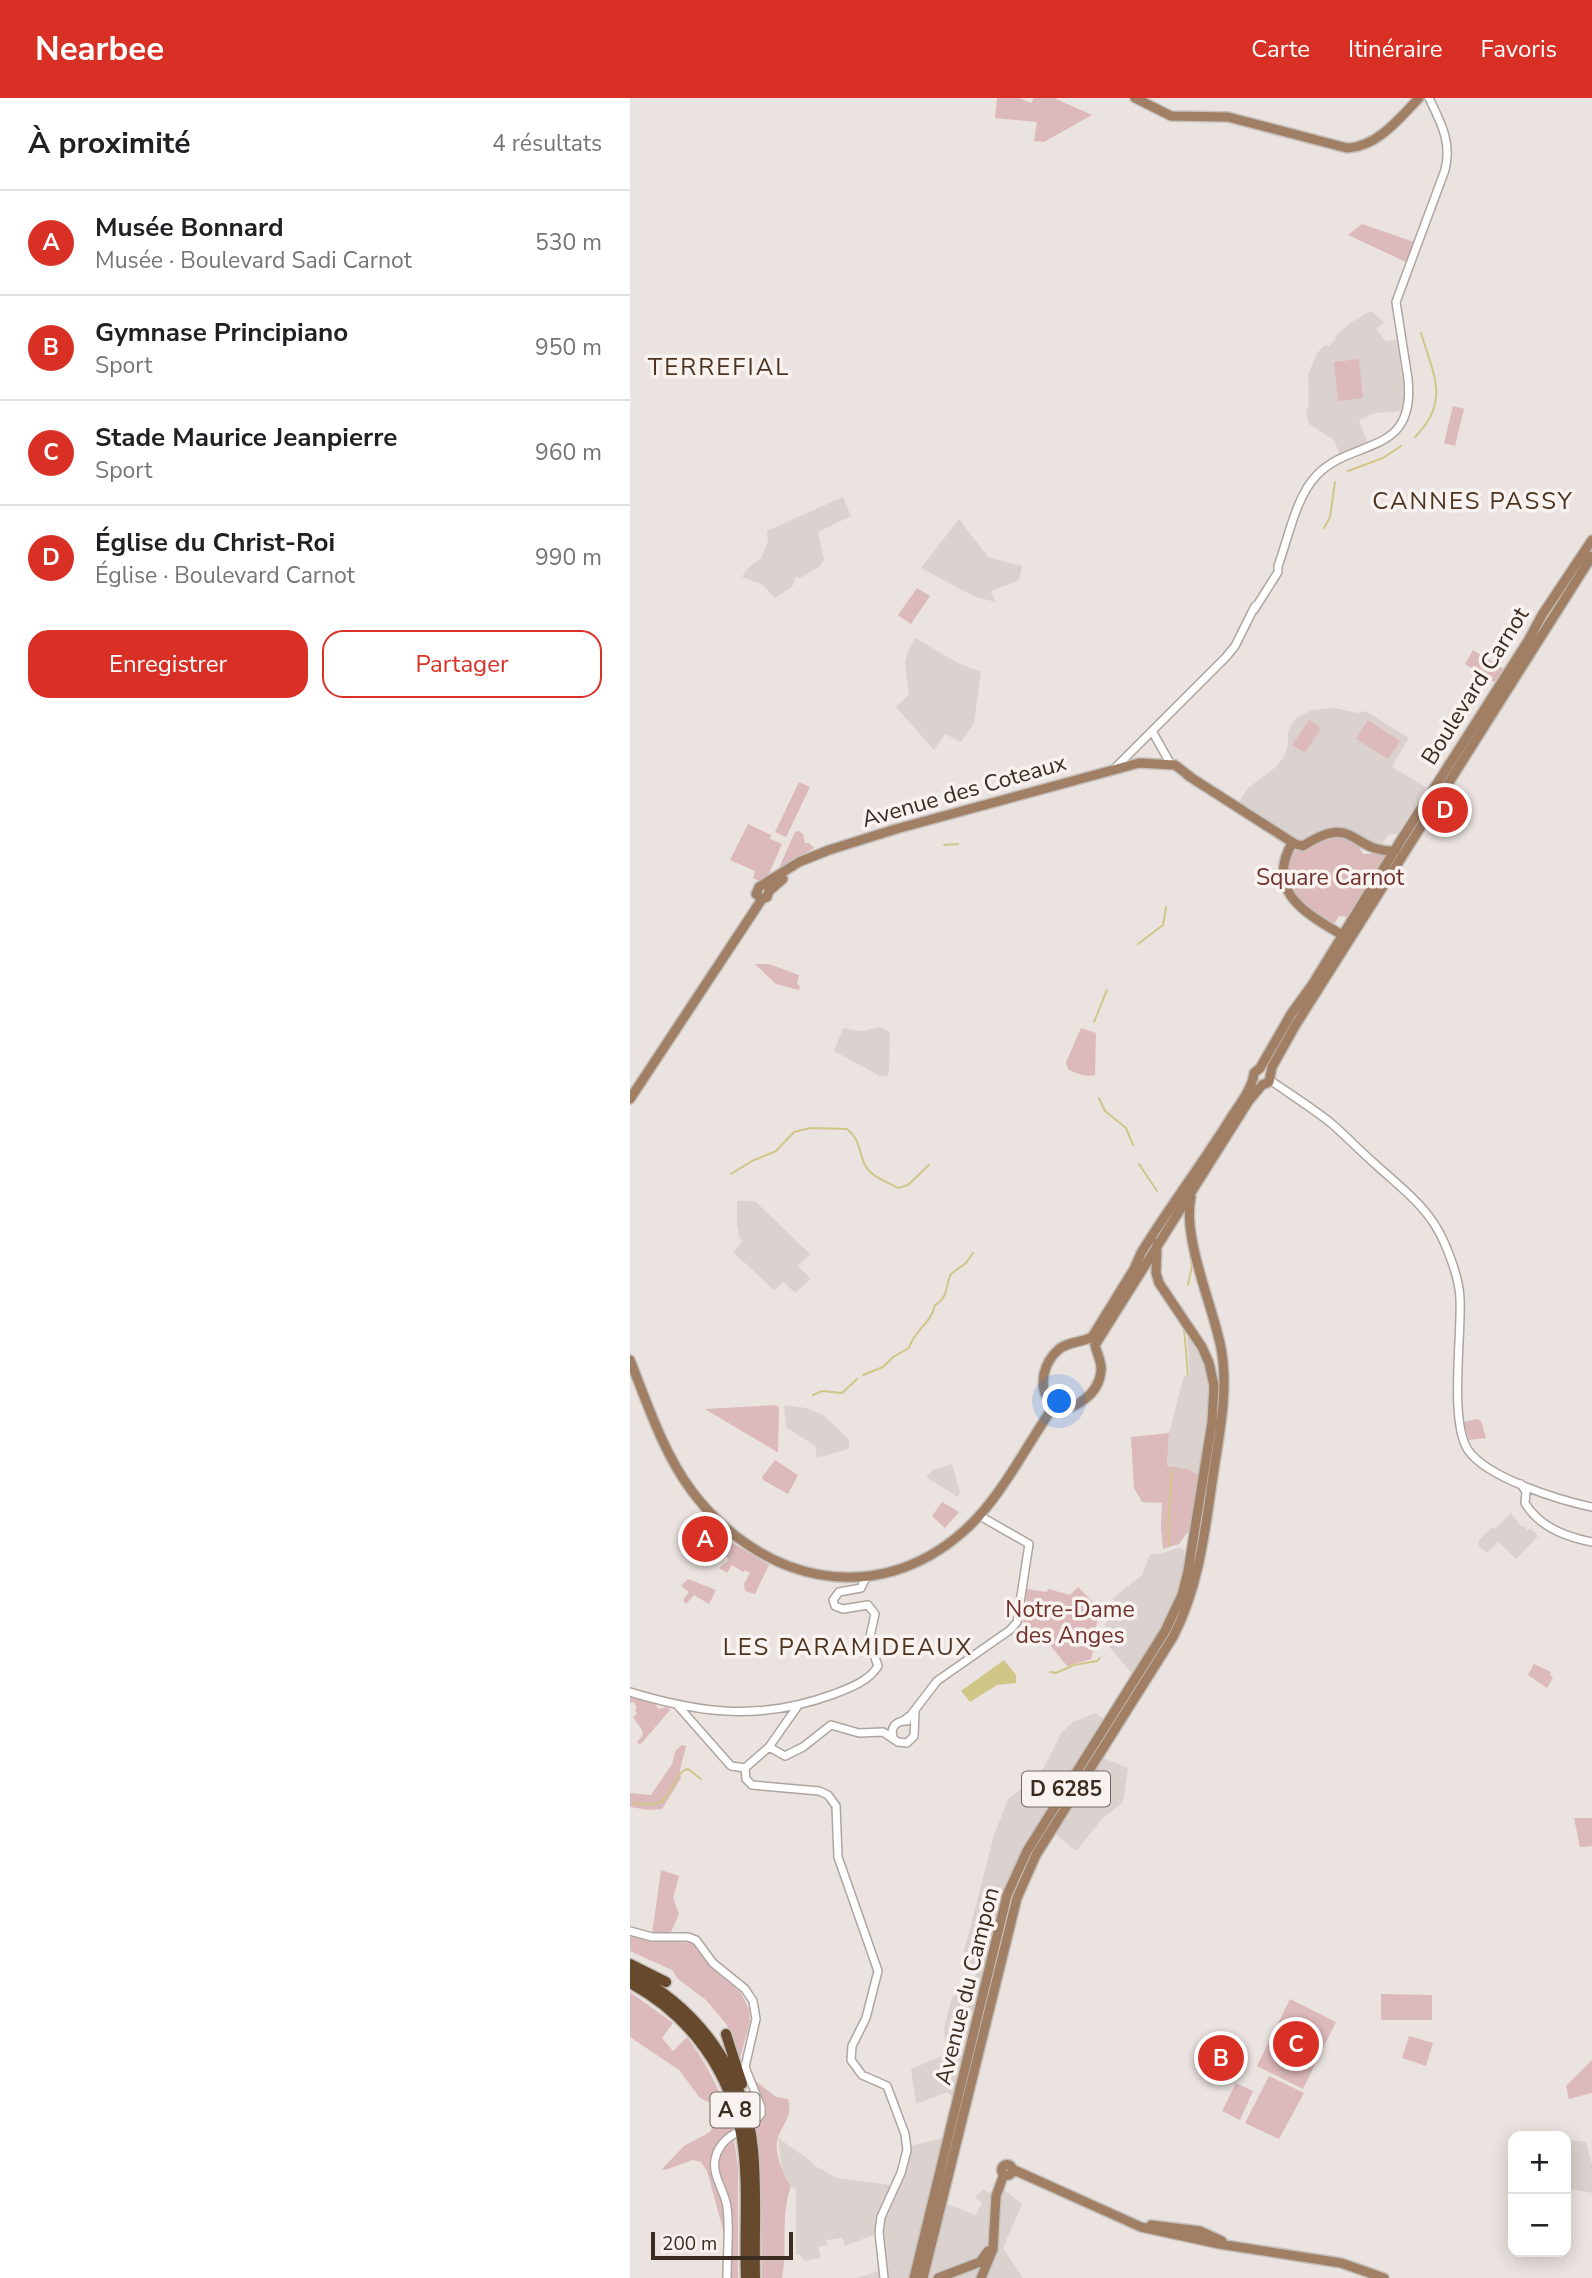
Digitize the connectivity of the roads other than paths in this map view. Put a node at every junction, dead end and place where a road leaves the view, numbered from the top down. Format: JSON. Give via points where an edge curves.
{"nodes":[{"id":1,"x":1135,"y":98,"type":"edge"},
{"id":2,"x":1419,"y":98,"type":"edge"},
{"id":3,"x":1429,"y":98,"type":"edge"},
{"id":4,"x":1592,"y":540,"type":"edge"},
{"id":5,"x":1592,"y":556,"type":"edge"},
{"id":6,"x":1278,"y":566,"type":"junction"},
{"id":7,"x":1254,"y":610,"type":"junction"},
{"id":8,"x":1152,"y":731,"type":"junction"},
{"id":9,"x":1128,"y":754,"type":"junction"},
{"id":10,"x":1138,"y":764,"type":"junction"},
{"id":11,"x":1163,"y":765,"type":"junction"},
{"id":12,"x":1115,"y":768,"type":"junction"},
{"id":13,"x":1292,"y":843,"type":"junction"},
{"id":14,"x":1395,"y":850,"type":"junction"},
{"id":15,"x":1339,"y":939,"type":"junction"},
{"id":16,"x":1260,"y":1068,"type":"junction"},
{"id":17,"x":1254,"y":1079,"type":"junction"},
{"id":18,"x":1267,"y":1079,"type":"junction"},
{"id":19,"x":630,"y":1099,"type":"edge"},
{"id":20,"x":1191,"y":1195,"type":"junction"},
{"id":21,"x":1173,"y":1214,"type":"junction"},
{"id":22,"x":1159,"y":1228,"type":"junction"},
{"id":23,"x":1192,"y":1236,"type":"junction"},
{"id":24,"x":1157,"y":1245,"type":"junction"},
{"id":25,"x":1077,"y":1342,"type":"junction"},
{"id":26,"x":1098,"y":1353,"type":"junction"},
{"id":27,"x":630,"y":1360,"type":"edge"},
{"id":28,"x":1054,"y":1406,"type":"junction"},
{"id":29,"x":1521,"y":1484,"type":"junction"},
{"id":30,"x":1540,"y":1492,"type":"junction"},
{"id":31,"x":1526,"y":1494,"type":"junction"},
{"id":32,"x":1592,"y":1507,"type":"edge"},
{"id":33,"x":980,"y":1516,"type":"junction"},
{"id":34,"x":1592,"y":1542,"type":"edge"},
{"id":35,"x":866,"y":1577,"type":"junction"},
{"id":36,"x":630,"y":1692,"type":"edge"},
{"id":37,"x":797,"y":1706,"type":"junction"},
{"id":38,"x":679,"y":1707,"type":"junction"},
{"id":39,"x":916,"y":1710,"type":"junction"},
{"id":40,"x":903,"y":1721,"type":"junction"},
{"id":41,"x":913,"y":1726,"type":"junction"},
{"id":42,"x":894,"y":1738,"type":"junction"},
{"id":43,"x":769,"y":1747,"type":"junction"},
{"id":44,"x":745,"y":1768,"type":"junction"},
{"id":45,"x":630,"y":1931,"type":"edge"},
{"id":46,"x":630,"y":1964,"type":"edge"},
{"id":47,"x":630,"y":1973,"type":"edge"},
{"id":48,"x":666,"y":1982,"type":"dead end"},
{"id":49,"x":630,"y":1983,"type":"edge"},
{"id":50,"x":726,"y":2034,"type":"dead end"},
{"id":51,"x":756,"y":2120,"type":"dead end"},
{"id":52,"x":734,"y":2134,"type":"dead end"},
{"id":53,"x":751,"y":2136,"type":"junction"},
{"id":54,"x":993,"y":2236,"type":"junction"},
{"id":55,"x":964,"y":2269,"type":"junction"},
{"id":56,"x":925,"y":2273,"type":"edge"},
{"id":57,"x":940,"y":2277,"type":"edge"},
{"id":58,"x":727,"y":2278,"type":"edge"},
{"id":59,"x":746,"y":2278,"type":"edge"},
{"id":60,"x":755,"y":2278,"type":"edge"},
{"id":61,"x":884,"y":2278,"type":"edge"},
{"id":62,"x":914,"y":2278,"type":"edge"},
{"id":63,"x":975,"y":2278,"type":"edge"},
{"id":64,"x":981,"y":2278,"type":"edge"},
{"id":65,"x":1384,"y":2278,"type":"edge"}],
"edges":[{"from":1,"to":2,"type":"main road","via":[[1171,116],[1228,117],[1347,148],[1378,138]]},
{"from":3,"to":6,"type":"street","via":[[1446,134],[1448,156],[1396,302],[1409,379],[1407,408],[1388,438],[1326,467],[1312,480]]},
{"from":4,"to":14,"type":"main road","name":"Boulevard Carnot"},
{"from":5,"to":18,"type":"main road","name":"Boulevard Carnot","via":[[1295,1026]]},
{"from":6,"to":7,"type":"street"},
{"from":6,"to":7,"type":"street","via":[[1266,599]]},
{"from":7,"to":8,"type":"street","via":[[1226,657]]},
{"from":8,"to":9,"type":"street"},
{"from":8,"to":11,"type":"street","via":[[1169,761]]},
{"from":9,"to":10,"type":"street","via":[[1127,761]]},
{"from":9,"to":12,"type":"street"},
{"from":10,"to":11,"type":"main road","name":"Avenue des Coteaux"},
{"from":10,"to":12,"type":"main road","name":"Avenue des Coteaux"},
{"from":11,"to":13,"type":"main road","name":"Avenue des Coteaux","via":[[1178,769]]},
{"from":12,"to":19,"type":"main road","name":"Avenue des Coteaux","via":[[896,829],[805,860],[765,888],[767,897]]},
{"from":13,"to":14,"type":"main road","via":[[1303,846],[1318,835],[1339,831],[1374,848]]},
{"from":13,"to":15,"type":"main road","via":[[1284,871],[1289,893],[1298,907]]},
{"from":14,"to":15,"type":"main road","name":"Boulevard Carnot"},
{"from":15,"to":16,"type":"main road","name":"Boulevard Carnot"},
{"from":16,"to":17,"type":"main road"},
{"from":16,"to":18,"type":"main road","via":[[1265,1068]]},
{"from":17,"to":18,"type":"main road","via":[[1258,1084]]},
{"from":17,"to":21,"type":"main road","name":"Boulevard Carnot"},
{"from":18,"to":20,"type":"main road","name":"Boulevard Carnot"},
{"from":18,"to":29,"type":"street","via":[[1333,1125],[1432,1219],[1460,1292],[1463,1438],[1480,1463]]},
{"from":20,"to":21,"type":"main road","name":"Boulevard Carnot"},
{"from":20,"to":23,"type":"main road","name":"Avenue du Campon","number":"D 6285"},
{"from":21,"to":22,"type":"main road","name":"Boulevard Carnot"},
{"from":21,"to":23,"type":"main road","name":"Avenue du Campon"},
{"from":21,"to":24,"type":"main road","name":"Boulevard Carnot"},
{"from":22,"to":24,"type":"main road","name":"Boulevard Carnot"},
{"from":22,"to":25,"type":"main road","name":"Boulevard Carnot","via":[[1093,1337]]},
{"from":23,"to":56,"type":"main road","name":"Avenue du Campon","number":"D 6285","via":[[1218,1334],[1224,1385],[1193,1590],[1173,1637],[1036,1855],[1020,1890]]},
{"from":24,"to":26,"type":"main road","name":"Boulevard Carnot","via":[[1096,1343]]},
{"from":24,"to":62,"type":"main road","name":"Avenue du Campon","number":"D 6285","via":[[1159,1283],[1202,1347],[1214,1386],[1187,1579],[1156,1647],[1014,1878]]},
{"from":25,"to":26,"type":"main road"},
{"from":25,"to":28,"type":"main road","via":[[1060,1348],[1045,1367],[1042,1388]]},
{"from":26,"to":28,"type":"main road","via":[[1100,1375],[1092,1392],[1071,1407]]},
{"from":27,"to":35,"type":"main road","via":[[690,1488],[740,1541],[795,1569]]},
{"from":28,"to":33,"type":"main road"},
{"from":29,"to":30,"type":"street"},
{"from":29,"to":31,"type":"street"},
{"from":30,"to":31,"type":"street"},
{"from":30,"to":32,"type":"street"},
{"from":31,"to":34,"type":"street","via":[[1525,1503],[1539,1520]]},
{"from":33,"to":35,"type":"main road","via":[[925,1558]]},
{"from":33,"to":39,"type":"street","via":[[1029,1544],[1017,1619],[1014,1626],[937,1681]]},
{"from":35,"to":37,"type":"street","via":[[861,1588],[837,1593],[833,1602],[841,1609],[865,1605],[873,1609],[869,1641],[878,1663],[873,1673],[850,1687]]},
{"from":36,"to":38,"type":"street"},
{"from":37,"to":38,"type":"street","via":[[753,1713]]},
{"from":37,"to":43,"type":"street"},
{"from":38,"to":44,"type":"street","via":[[731,1766]]},
{"from":39,"to":40,"type":"street"},
{"from":39,"to":41,"type":"street"},
{"from":40,"to":41,"type":"street"},
{"from":40,"to":42,"type":"street","via":[[893,1728]]},
{"from":41,"to":42,"type":"street","via":[[910,1741],[901,1743]]},
{"from":42,"to":43,"type":"street","via":[[883,1732],[859,1733],[831,1725],[785,1756]]},
{"from":43,"to":44,"type":"street"},
{"from":44,"to":61,"type":"street","via":[[749,1783],[756,1786],[819,1791],[836,1806],[838,1857],[878,1971],[851,2060],[859,2073],[883,2082],[890,2091],[907,2144],[901,2173],[879,2225]]},
{"from":45,"to":51,"type":"street","via":[[700,1943],[713,1963],[745,1989],[754,2006],[745,2062],[761,2107]]},
{"from":46,"to":48,"type":"highway"},
{"from":47,"to":53,"type":"highway","number":"A 8","via":[[661,1991],[703,2029],[734,2080]]},
{"from":49,"to":59,"type":"highway","number":"A 8","via":[[661,2002],[685,2025],[710,2056],[729,2091],[742,2140]]},
{"from":50,"to":53,"type":"highway","via":[[748,2104]]},
{"from":52,"to":58,"type":"street","via":[[721,2144],[714,2163],[726,2204]]},
{"from":53,"to":60,"type":"highway","number":"A 8"},
{"from":54,"to":55,"type":"main road","via":[[983,2260]]},
{"from":54,"to":64,"type":"main road","via":[[992,2256]]},
{"from":54,"to":65,"type":"main road","via":[[996,2196],[1008,2172],[1150,2230],[1341,2263]]},
{"from":55,"to":57,"type":"main road"},
{"from":55,"to":63,"type":"main road"},
{"from":56,"to":57,"type":"main road"}]}
